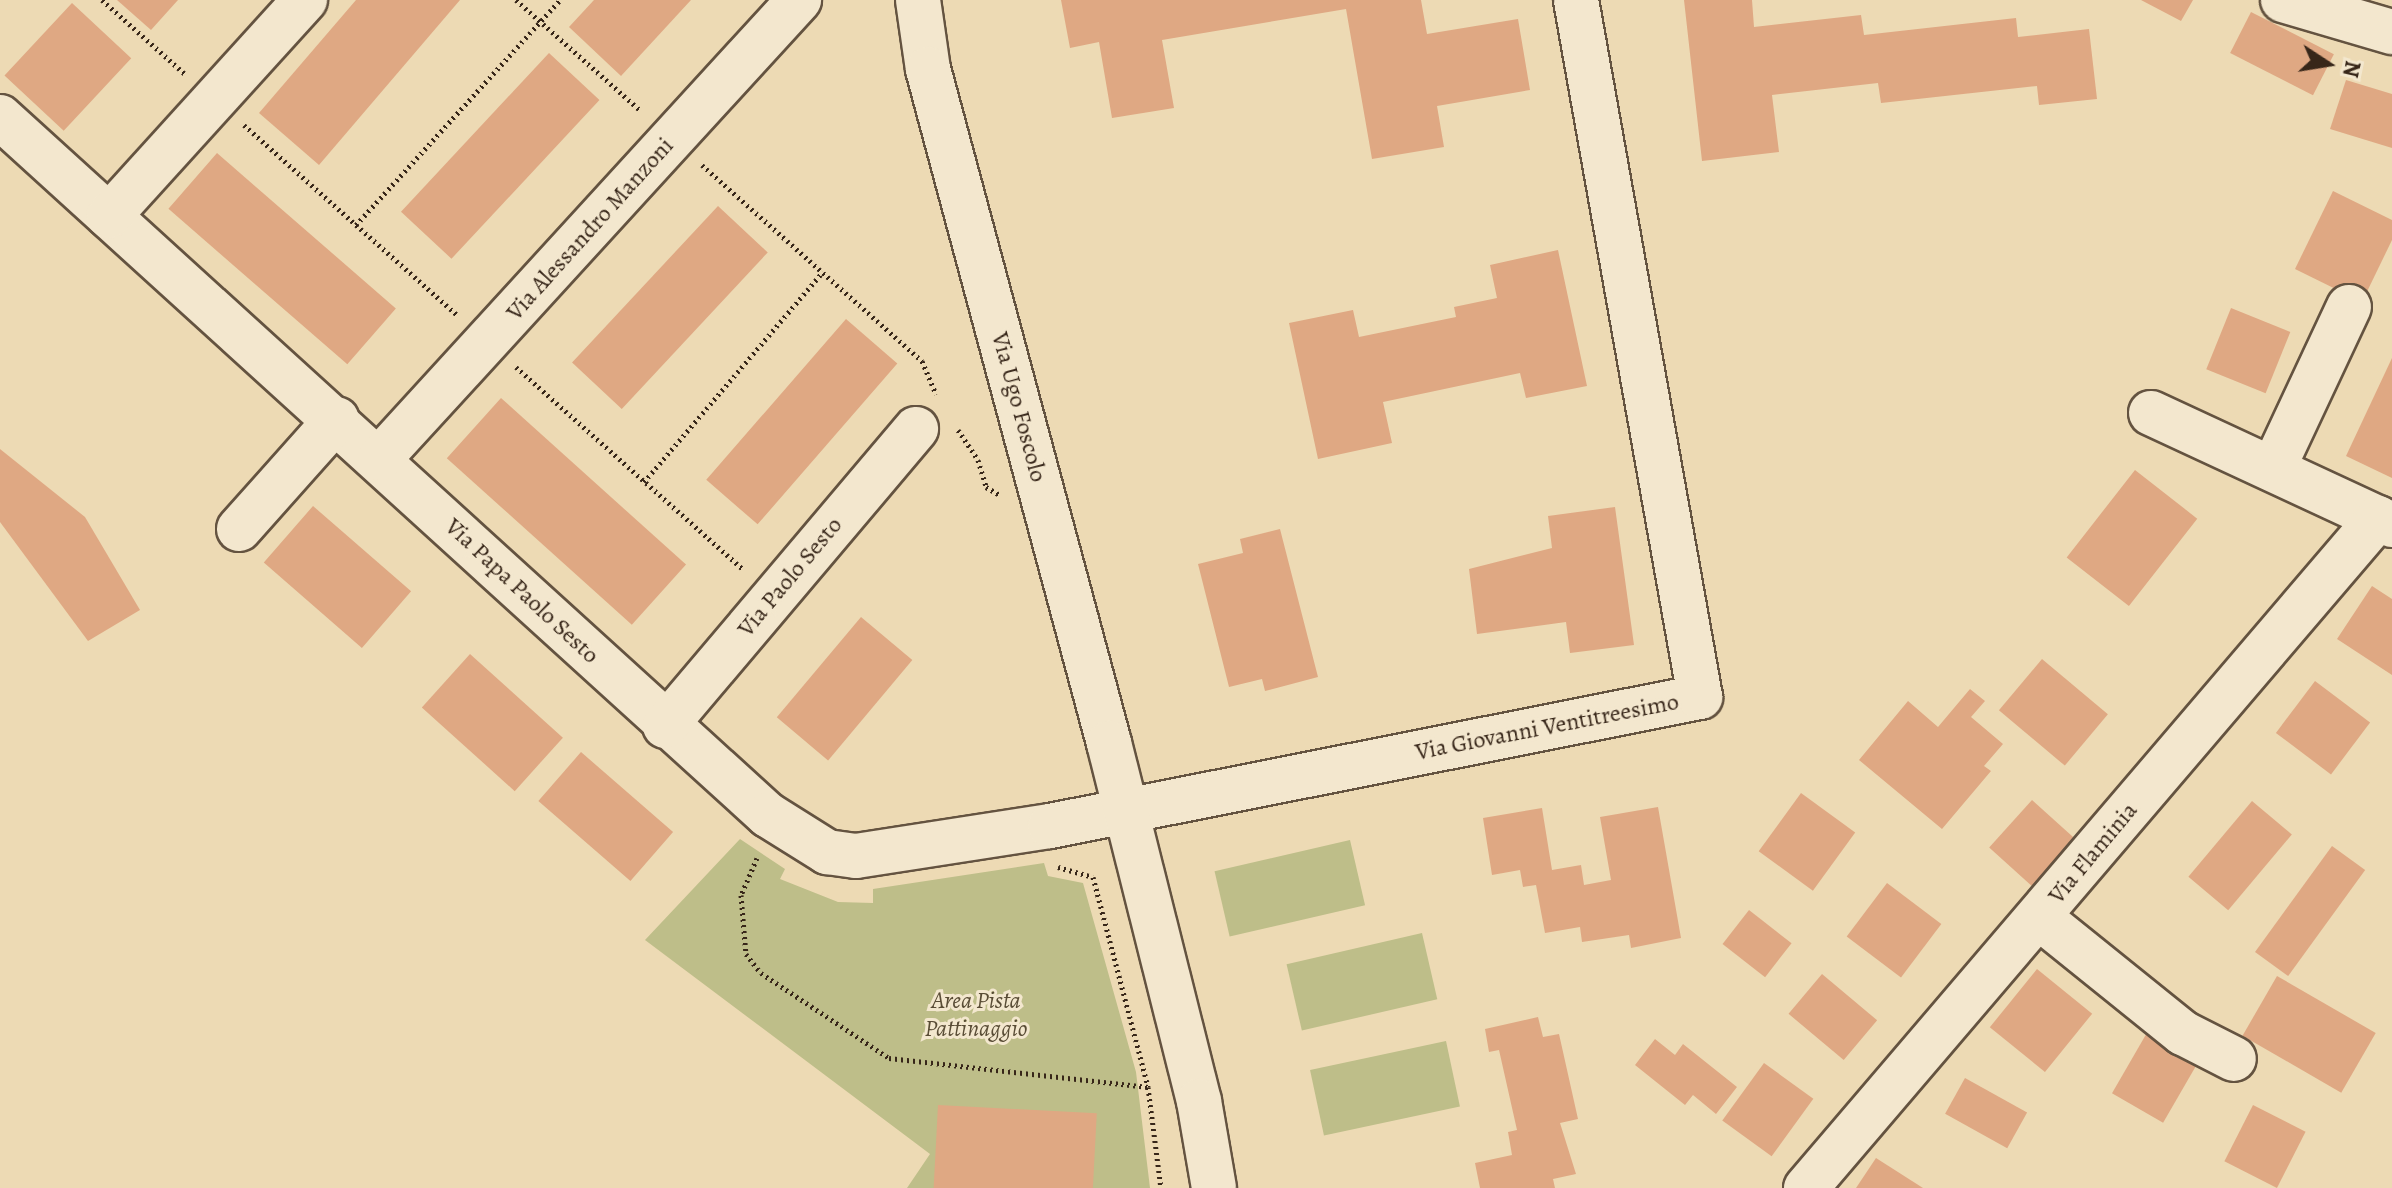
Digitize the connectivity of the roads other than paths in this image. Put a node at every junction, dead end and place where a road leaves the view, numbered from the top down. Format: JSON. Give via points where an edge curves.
{"nodes":[{"id":1,"x":305,"y":0,"type":"edge"},
{"id":2,"x":799,"y":0,"type":"edge"},
{"id":3,"x":918,"y":0,"type":"edge"},
{"id":4,"x":1576,"y":0,"type":"edge"},
{"id":5,"x":2283,"y":0,"type":"edge"},
{"id":6,"x":2384,"y":20,"type":"edge"},
{"id":7,"x":0,"y":117,"type":"edge"},
{"id":8,"x":109,"y":216,"type":"junction"},
{"id":9,"x":2349,"y":307,"type":"dead end"},
{"id":10,"x":2151,"y":413,"type":"dead end"},
{"id":11,"x":337,"y":419,"type":"junction"},
{"id":12,"x":935,"y":426,"type":"road end"},
{"id":13,"x":380,"y":458,"type":"junction"},
{"id":14,"x":2273,"y":469,"type":"junction"},
{"id":15,"x":2385,"y":521,"type":"edge"},
{"id":16,"x":239,"y":529,"type":"dead end"},
{"id":17,"x":665,"y":726,"type":"junction"},
{"id":18,"x":1126,"y":812,"type":"junction"},
{"id":19,"x":2039,"y":917,"type":"junction"},
{"id":20,"x":2234,"y":1059,"type":"dead end"},
{"id":21,"x":1214,"y":1188,"type":"edge"},
{"id":22,"x":1806,"y":1188,"type":"edge"}],
"edges":[{"from":1,"to":8,"type":"street"},
{"from":2,"to":13,"type":"street","name":"Via Alessandro Manzoni"},
{"from":3,"to":18,"type":"street","name":"Via Ugo Foscolo","via":[[928,69]]},
{"from":4,"to":18,"type":"street","name":"Via Giovanni Ventitreesimo","via":[[1700,697]]},
{"from":5,"to":6,"type":"street"},
{"from":7,"to":8,"type":"street","name":"Via Papa Paolo Sesto"},
{"from":8,"to":11,"type":"street","name":"Via Papa Paolo Sesto"},
{"from":9,"to":14,"type":"street"},
{"from":10,"to":14,"type":"street","name":"Via Flaminia"},
{"from":11,"to":13,"type":"street","name":"Via Papa Paolo Sesto"},
{"from":11,"to":16,"type":"street"},
{"from":12,"to":17,"type":"street","name":"Via Paolo Sesto","via":[[774,597]]},
{"from":13,"to":17,"type":"street","name":"Via Papa Paolo Sesto"},
{"from":14,"to":15,"type":"street","name":"Via Flaminia"},
{"from":15,"to":19,"type":"street","name":"Via Flaminia"},
{"from":17,"to":18,"type":"street","name":"Via Papa Paolo Sesto","via":[[776,821],[827,852],[856,856]]},
{"from":18,"to":21,"type":"street","via":[[1199,1101]]},
{"from":19,"to":20,"type":"street","via":[[2183,1033]]},
{"from":19,"to":22,"type":"street","name":"Via Flaminia"}]}
